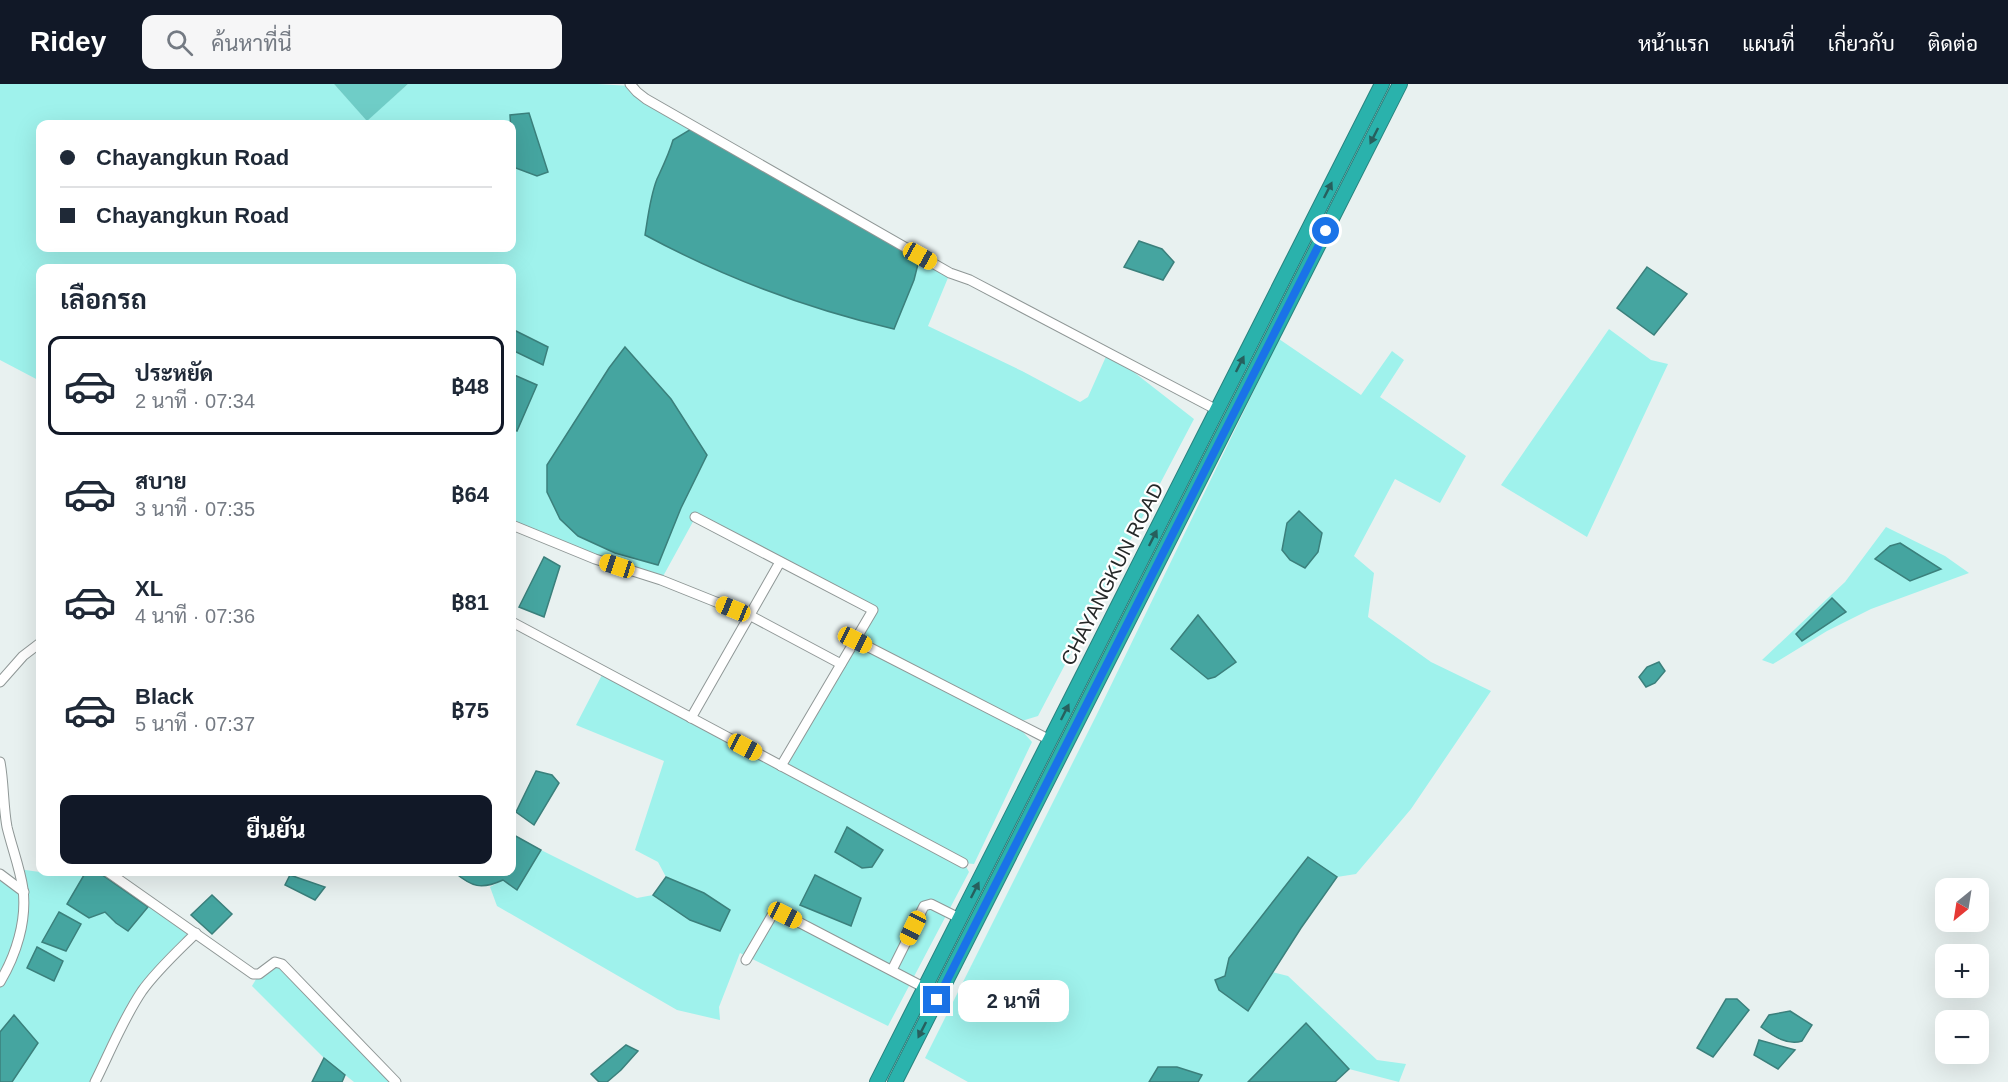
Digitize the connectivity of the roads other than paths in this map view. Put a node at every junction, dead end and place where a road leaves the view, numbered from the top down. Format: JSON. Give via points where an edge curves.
{"nodes":[{"id":1,"x":630,"y":84,"type":"edge"},
{"id":2,"x":1383,"y":84,"type":"edge"},
{"id":3,"x":1400,"y":84,"type":"edge"},
{"id":4,"x":1217,"y":410,"type":"junction"},
{"id":5,"x":695,"y":517,"type":"dead end"},
{"id":6,"x":516,"y":527,"type":"edge"},
{"id":7,"x":780,"y":562,"type":"junction"},
{"id":8,"x":751,"y":616,"type":"junction"},
{"id":9,"x":516,"y":624,"type":"edge"},
{"id":10,"x":855,"y":640,"type":"junction"},
{"id":11,"x":36,"y":646,"type":"edge"},
{"id":12,"x":841,"y":664,"type":"junction"},
{"id":13,"x":0,"y":682,"type":"edge"},
{"id":14,"x":691,"y":718,"type":"junction"},
{"id":15,"x":1050,"y":740,"type":"junction"},
{"id":16,"x":0,"y":762,"type":"edge"},
{"id":17,"x":782,"y":766,"type":"junction"},
{"id":18,"x":1029,"y":783,"type":"junction"},
{"id":19,"x":1043,"y":790,"type":"junction"},
{"id":20,"x":963,"y":863,"type":"dead end"},
{"id":21,"x":0,"y":874,"type":"edge"},
{"id":22,"x":114,"y":876,"type":"edge"},
{"id":23,"x":24,"y":892,"type":"junction"},
{"id":24,"x":961,"y":919,"type":"junction"},
{"id":25,"x":196,"y":933,"type":"junction"},
{"id":26,"x":746,"y":960,"type":"dead end"},
{"id":27,"x":892,"y":970,"type":"junction"},
{"id":28,"x":0,"y":982,"type":"edge"},
{"id":29,"x":925,"y":988,"type":"junction"},
{"id":30,"x":95,"y":1082,"type":"edge"},
{"id":31,"x":396,"y":1082,"type":"edge"},
{"id":32,"x":877,"y":1082,"type":"edge"},
{"id":33,"x":895,"y":1082,"type":"edge"}],
"edges":[{"from":1,"to":4,"type":"street","via":[[646,99],[950,273]]},
{"from":4,"to":2,"type":"highway","name":"CHAYANGKUN ROAD","one_way":true},
{"from":3,"to":19,"type":"highway","name":"CHAYANGKUN ROAD","one_way":true},
{"from":15,"to":4,"type":"highway","name":"CHAYANGKUN ROAD","one_way":true},
{"from":5,"to":7,"type":"street"},
{"from":6,"to":8,"type":"street"},
{"from":7,"to":8,"type":"street"},
{"from":7,"to":10,"type":"street","via":[[873,610]]},
{"from":8,"to":12,"type":"street"},
{"from":8,"to":14,"type":"street"},
{"from":9,"to":14,"type":"street"},
{"from":10,"to":12,"type":"street"},
{"from":10,"to":15,"type":"street"},
{"from":11,"to":13,"type":"street"},
{"from":12,"to":17,"type":"street"},
{"from":14,"to":17,"type":"street"},
{"from":15,"to":18,"type":"highway","name":"CHAYANGKUN ROAD"},
{"from":16,"to":23,"type":"street","via":[[8,829]]},
{"from":17,"to":20,"type":"street"},
{"from":18,"to":19,"type":"highway"},
{"from":24,"to":18,"type":"highway","name":"CHAYANGKUN ROAD","one_way":true},
{"from":19,"to":33,"type":"highway","name":"CHAYANGKUN ROAD","one_way":true},
{"from":21,"to":23,"type":"street"},
{"from":22,"to":25,"type":"street"},
{"from":23,"to":28,"type":"street","via":[[19,939]]},
{"from":24,"to":27,"type":"street","via":[[931,904],[924,906]]},
{"from":24,"to":29,"type":"highway","name":"CHAYANGKUN ROAD"},
{"from":25,"to":30,"type":"street","via":[[143,990]]},
{"from":25,"to":31,"type":"street","via":[[253,974],[278,961]]},
{"from":26,"to":27,"type":"street","via":[[774,912]]},
{"from":27,"to":29,"type":"street"},
{"from":29,"to":32,"type":"highway","name":"CHAYANGKUN ROAD"}]}
